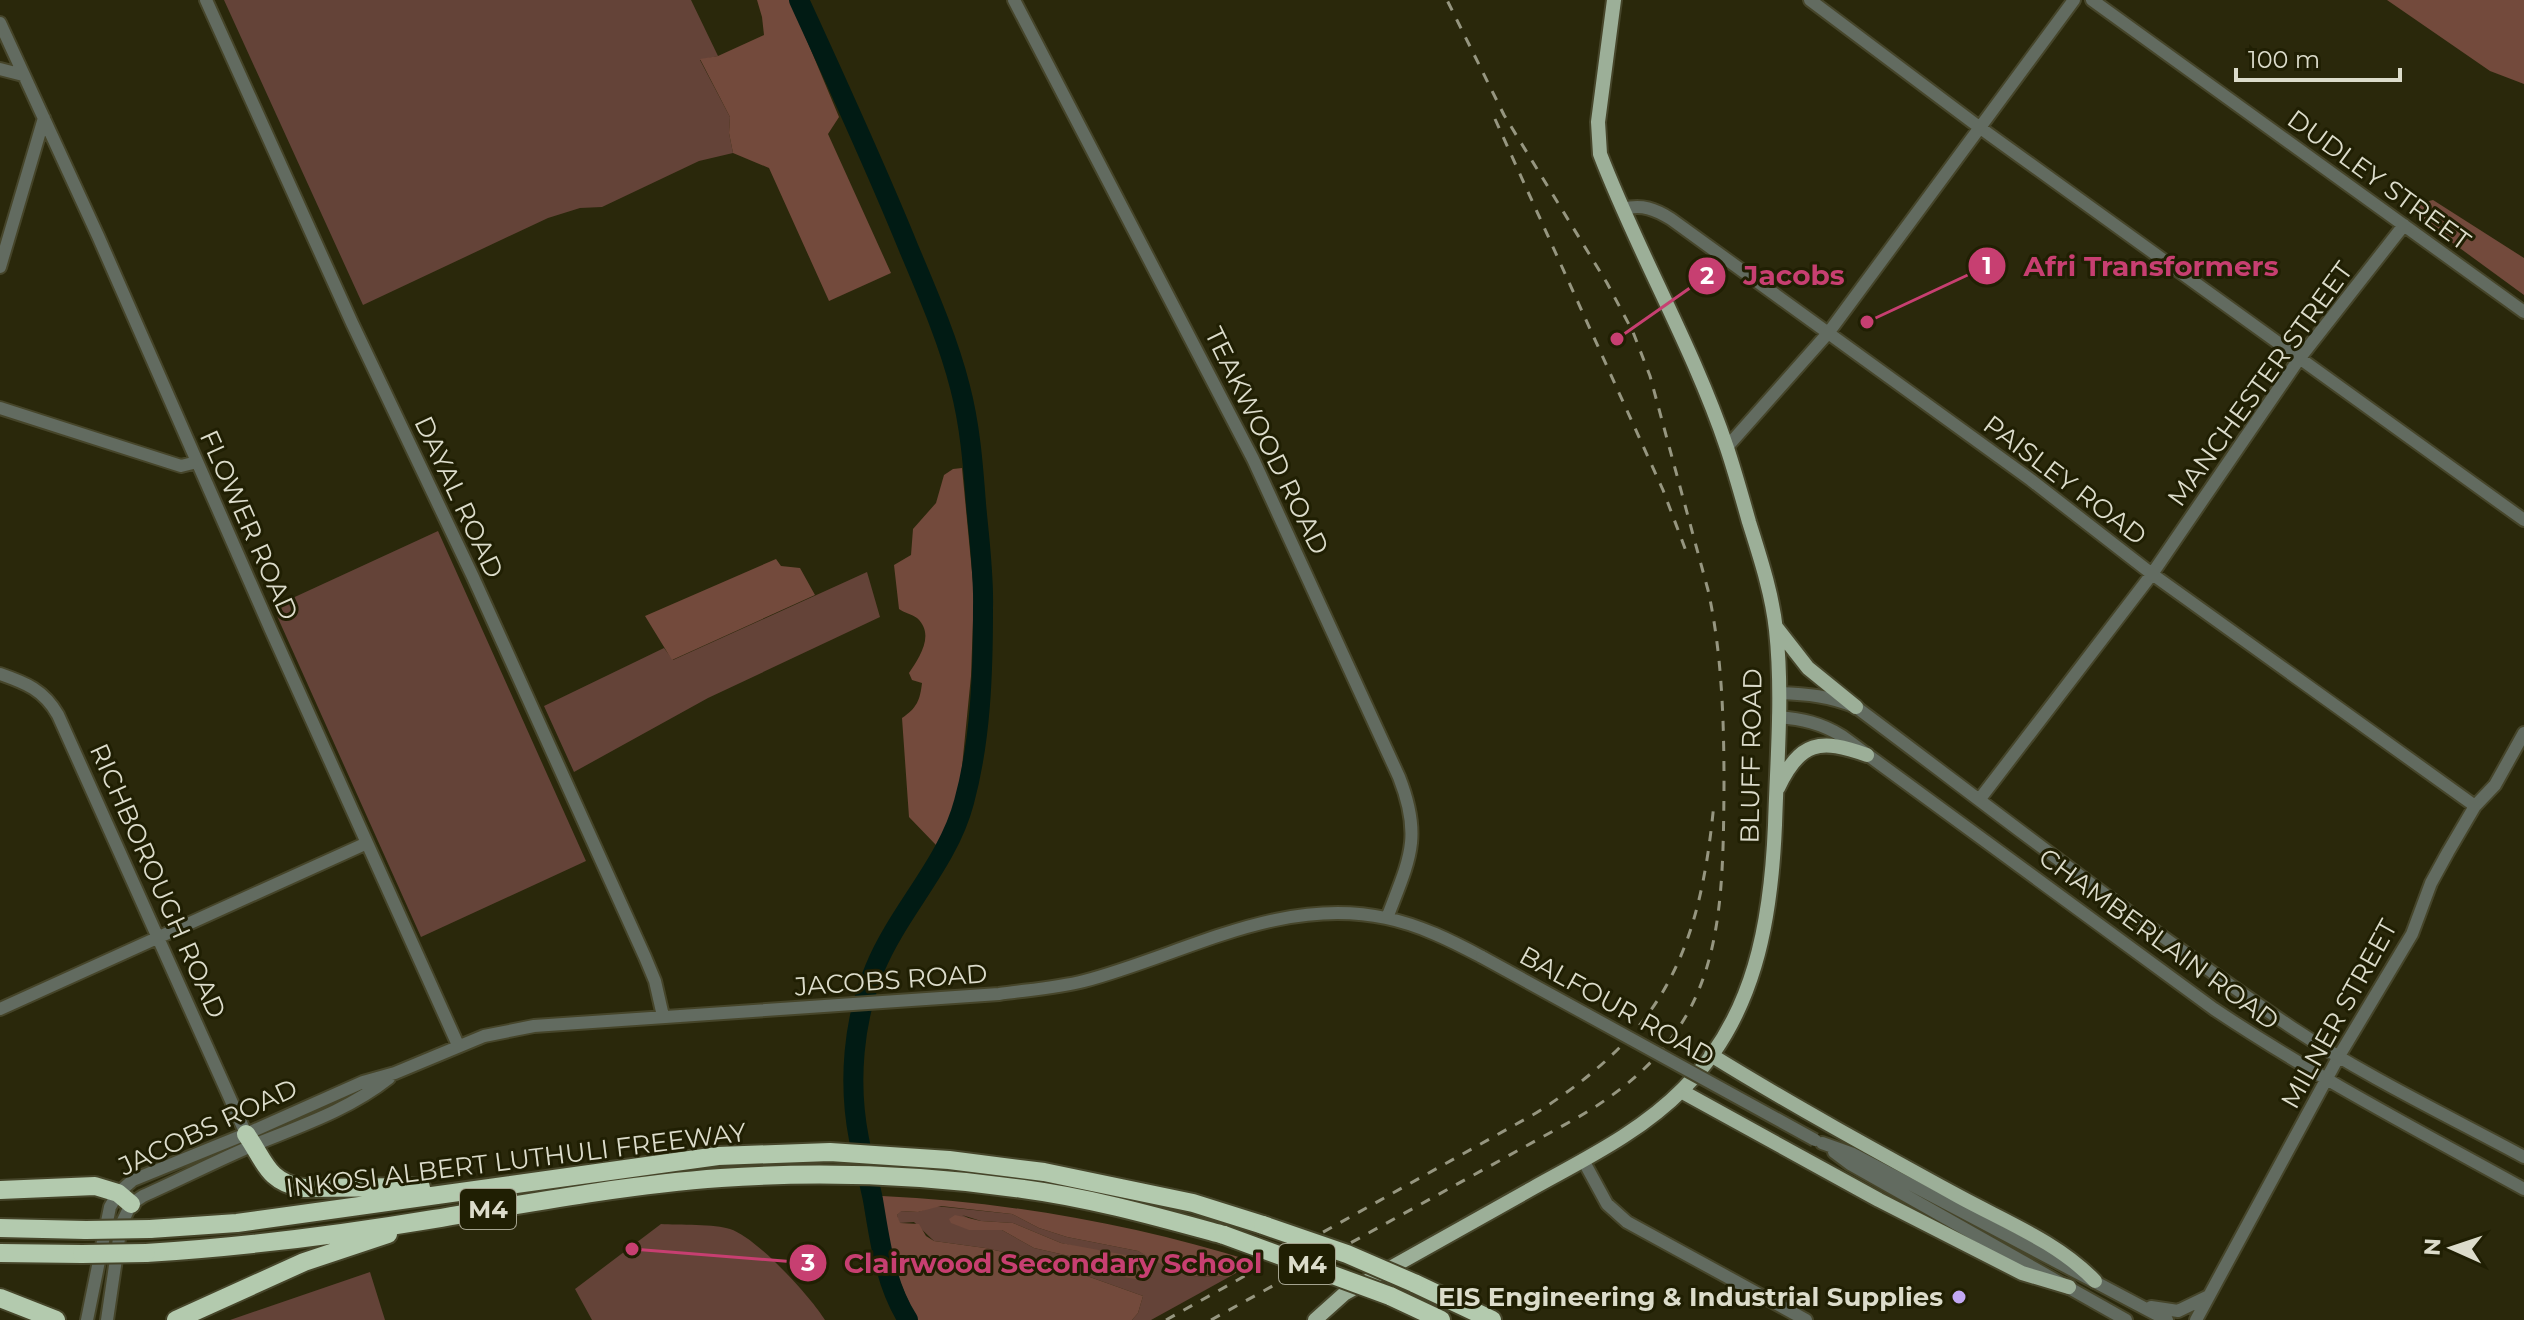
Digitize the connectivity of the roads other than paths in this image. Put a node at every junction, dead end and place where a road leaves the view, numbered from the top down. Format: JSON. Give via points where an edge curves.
{"nodes":[{"id":1,"x":206,"y":0,"type":"edge"},
{"id":2,"x":1014,"y":0,"type":"edge"},
{"id":3,"x":1614,"y":0,"type":"edge"},
{"id":4,"x":1810,"y":0,"type":"edge"},
{"id":5,"x":2074,"y":0,"type":"edge"},
{"id":6,"x":2092,"y":0,"type":"edge"},
{"id":7,"x":0,"y":23,"type":"edge"},
{"id":8,"x":0,"y":69,"type":"edge"},
{"id":9,"x":23,"y":75,"type":"junction"},
{"id":10,"x":44,"y":118,"type":"junction"},
{"id":11,"x":1979,"y":127,"type":"junction"},
{"id":12,"x":1623,"y":209,"type":"junction"},
{"id":13,"x":2404,"y":225,"type":"junction"},
{"id":14,"x":0,"y":267,"type":"edge"},
{"id":15,"x":2524,"y":312,"type":"edge"},
{"id":16,"x":1829,"y":332,"type":"junction"},
{"id":17,"x":2299,"y":359,"type":"junction"},
{"id":18,"x":0,"y":408,"type":"edge"},
{"id":19,"x":1727,"y":447,"type":"junction"},
{"id":20,"x":197,"y":462,"type":"junction"},
{"id":21,"x":2524,"y":520,"type":"edge"},
{"id":22,"x":2152,"y":574,"type":"junction"},
{"id":23,"x":1776,"y":626,"type":"junction"},
{"id":24,"x":0,"y":674,"type":"edge"},
{"id":25,"x":1779,"y":693,"type":"junction"},
{"id":26,"x":1856,"y":707,"type":"junction"},
{"id":27,"x":1778,"y":717,"type":"junction"},
{"id":28,"x":2524,"y":733,"type":"edge"},
{"id":29,"x":1867,"y":755,"type":"junction"},
{"id":30,"x":1776,"y":793,"type":"junction"},
{"id":31,"x":1979,"y":800,"type":"junction"},
{"id":32,"x":2475,"y":806,"type":"junction"},
{"id":33,"x":367,"y":843,"type":"junction"},
{"id":34,"x":1387,"y":918,"type":"junction"},
{"id":35,"x":160,"y":937,"type":"junction"},
{"id":36,"x":0,"y":1009,"type":"edge"},
{"id":37,"x":663,"y":1016,"type":"junction"},
{"id":38,"x":458,"y":1045,"type":"junction"},
{"id":39,"x":1711,"y":1055,"type":"junction"},
{"id":40,"x":2339,"y":1056,"type":"junction"},
{"id":41,"x":2326,"y":1081,"type":"junction"},
{"id":42,"x":1681,"y":1091,"type":"junction"},
{"id":43,"x":250,"y":1140,"type":"junction"},
{"id":44,"x":1818,"y":1141,"type":"junction"},
{"id":45,"x":2524,"y":1157,"type":"edge"},
{"id":46,"x":1583,"y":1160,"type":"junction"},
{"id":47,"x":507,"y":1184,"type":"junction"},
{"id":48,"x":2524,"y":1189,"type":"edge"},
{"id":49,"x":0,"y":1190,"type":"edge"},
{"id":50,"x":124,"y":1198,"type":"junction"},
{"id":51,"x":431,"y":1219,"type":"junction"},
{"id":52,"x":0,"y":1228,"type":"edge"},
{"id":53,"x":0,"y":1253,"type":"edge"},
{"id":54,"x":2095,"y":1281,"type":"junction"},
{"id":55,"x":2069,"y":1287,"type":"junction"},
{"id":56,"x":2209,"y":1296,"type":"junction"},
{"id":57,"x":0,"y":1298,"type":"edge"},
{"id":58,"x":2133,"y":1302,"type":"junction"},
{"id":59,"x":56,"y":1320,"type":"edge"},
{"id":60,"x":87,"y":1320,"type":"edge"},
{"id":61,"x":107,"y":1320,"type":"edge"},
{"id":62,"x":176,"y":1320,"type":"edge"},
{"id":63,"x":1315,"y":1320,"type":"edge"},
{"id":64,"x":1441,"y":1320,"type":"edge"},
{"id":65,"x":1492,"y":1320,"type":"edge"},
{"id":66,"x":1806,"y":1320,"type":"edge"},
{"id":67,"x":2126,"y":1320,"type":"edge"},
{"id":68,"x":2167,"y":1320,"type":"edge"},
{"id":69,"x":2196,"y":1320,"type":"edge"}],
"edges":[{"from":1,"to":37,"type":"street","name":"DAYAL ROAD","via":[[645,957]]},
{"from":2,"to":34,"type":"street","name":"TEAKWOOD ROAD","via":[[1253,459],[1399,777],[1411,812],[1411,857]]},
{"from":3,"to":12,"type":"main road","name":"BLUFF ROAD","via":[[1598,140]]},
{"from":4,"to":11,"type":"street"},
{"from":5,"to":11,"type":"street"},
{"from":6,"to":13,"type":"street","name":"DUDLEY STREET"},
{"from":7,"to":9,"type":"street","name":"FLOWER ROAD"},
{"from":8,"to":9,"type":"street"},
{"from":9,"to":10,"type":"street","name":"FLOWER ROAD"},
{"from":10,"to":14,"type":"street"},
{"from":10,"to":20,"type":"street","name":"FLOWER ROAD"},
{"from":11,"to":16,"type":"street"},
{"from":11,"to":17,"type":"street"},
{"from":12,"to":16,"type":"street","name":"PAISLEY ROAD","via":[[1657,210]]},
{"from":12,"to":19,"type":"main road","name":"BLUFF ROAD"},
{"from":13,"to":15,"type":"street","name":"DUDLEY STREET"},
{"from":13,"to":17,"type":"street","name":"MANCHESTER STREET"},
{"from":16,"to":19,"type":"street"},
{"from":16,"to":22,"type":"street","name":"PAISLEY ROAD"},
{"from":17,"to":21,"type":"street"},
{"from":17,"to":22,"type":"street","name":"MANCHESTER STREET"},
{"from":18,"to":20,"type":"street","via":[[181,466]]},
{"from":19,"to":23,"type":"main road","name":"BLUFF ROAD"},
{"from":20,"to":33,"type":"street","name":"FLOWER ROAD"},
{"from":22,"to":31,"type":"street","name":"MANCHESTER STREET"},
{"from":22,"to":32,"type":"street","name":"PAISLEY ROAD"},
{"from":23,"to":25,"type":"main road","name":"BLUFF ROAD"},
{"from":23,"to":26,"type":"main road","via":[[1808,668]]},
{"from":24,"to":35,"type":"street","name":"RICHBOROUGH ROAD","via":[[35,688],[52,704]]},
{"from":25,"to":26,"type":"street","name":"CHAMBERLAIN ROAD","via":[[1836,698]]},
{"from":25,"to":27,"type":"main road","name":"BLUFF ROAD"},
{"from":26,"to":31,"type":"street","name":"CHAMBERLAIN ROAD"},
{"from":27,"to":29,"type":"street","name":"CHAMBERLAIN ROAD","via":[[1826,726]]},
{"from":27,"to":30,"type":"main road","name":"BLUFF ROAD"},
{"from":28,"to":32,"type":"street","name":"MILNER STREET","via":[[2495,785]]},
{"from":29,"to":30,"type":"main road","via":[[1831,744],[1814,747],[1789,765]]},
{"from":29,"to":41,"type":"street","name":"CHAMBERLAIN ROAD","via":[[2214,1009]]},
{"from":30,"to":39,"type":"main road","name":"BLUFF ROAD","via":[[1770,903],[1757,964]]},
{"from":31,"to":40,"type":"street","name":"CHAMBERLAIN ROAD"},
{"from":32,"to":40,"type":"street","name":"MILNER STREET","via":[[2431,883],[2412,934]]},
{"from":33,"to":35,"type":"street"},
{"from":33,"to":38,"type":"street","name":"FLOWER ROAD"},
{"from":34,"to":37,"type":"street","name":"JACOBS ROAD","via":[[1352,912],[1290,916],[1074,983],[999,994]]},
{"from":34,"to":44,"type":"street","name":"BALFOUR ROAD","bridge":true,"via":[[1482,957]]},
{"from":35,"to":36,"type":"street"},
{"from":35,"to":43,"type":"street","name":"RICHBOROUGH ROAD"},
{"from":37,"to":38,"type":"street","name":"JACOBS ROAD","via":[[534,1026]]},
{"from":38,"to":43,"type":"street","name":"JACOBS ROAD","via":[[363,1082]]},
{"from":39,"to":42,"type":"main road","name":"BLUFF ROAD"},
{"from":39,"to":54,"type":"main road","via":[[2029,1234]]},
{"from":40,"to":41,"type":"street","name":"MILNER STREET"},
{"from":40,"to":45,"type":"street","name":"CHAMBERLAIN ROAD"},
{"from":41,"to":48,"type":"street","name":"CHAMBERLAIN ROAD"},
{"from":41,"to":56,"type":"street","name":"MILNER STREET"},
{"from":42,"to":46,"type":"main road","name":"BLUFF ROAD","via":[[1634,1130]]},
{"from":42,"to":55,"type":"main road","via":[[2022,1273]]},
{"from":43,"to":47,"type":"highway","via":[[278,1182],[303,1188]]},
{"from":43,"to":50,"type":"street","name":"JACOBS ROAD","via":[[133,1180]]},
{"from":44,"to":54,"type":"street","name":"BALFOUR ROAD","via":[[1853,1154]]},
{"from":44,"to":55,"type":"street","name":"BALFOUR ROAD"},
{"from":46,"to":63,"type":"main road","name":"BLUFF ROAD","via":[[1344,1294]]},
{"from":46,"to":66,"type":"street","via":[[1607,1204],[1627,1222]]},
{"from":47,"to":52,"type":"highway","name":"INKOSI ALBERT LUTHULI FREEWAY","number":"M4","bridge":true,"via":[[237,1223],[150,1229]]},
{"from":47,"to":65,"type":"highway","name":"INKOSI ALBERT LUTHULI FREEWAY","number":"M4","bridge":true,"via":[[718,1156],[830,1152],[1044,1172],[1193,1203],[1263,1225],[1347,1254]]},
{"from":49,"to":50,"type":"highway","via":[[95,1186]]},
{"from":50,"to":60,"type":"street","name":"JACOBS ROAD","via":[[110,1207]]},
{"from":50,"to":61,"type":"street","name":"JACOBS ROAD"},
{"from":51,"to":53,"type":"highway","name":"INKOSI ALBERT LUTHULI FREEWAY","number":"M4","bridge":true,"via":[[243,1247]]},
{"from":51,"to":62,"type":"highway","via":[[304,1262]]},
{"from":51,"to":64,"type":"highway","name":"INKOSI ALBERT LUTHULI FREEWAY","number":"M4","bridge":true,"via":[[721,1178],[882,1176],[1025,1189],[1224,1235]]},
{"from":54,"to":58,"type":"street","name":"BALFOUR ROAD"},
{"from":55,"to":67,"type":"street","name":"BALFOUR ROAD"},
{"from":56,"to":58,"type":"street","via":[[2178,1311]]},
{"from":56,"to":69,"type":"street","name":"MILNER STREET"},
{"from":57,"to":59,"type":"highway"},
{"from":58,"to":68,"type":"street","name":"BALFOUR ROAD"}]}
